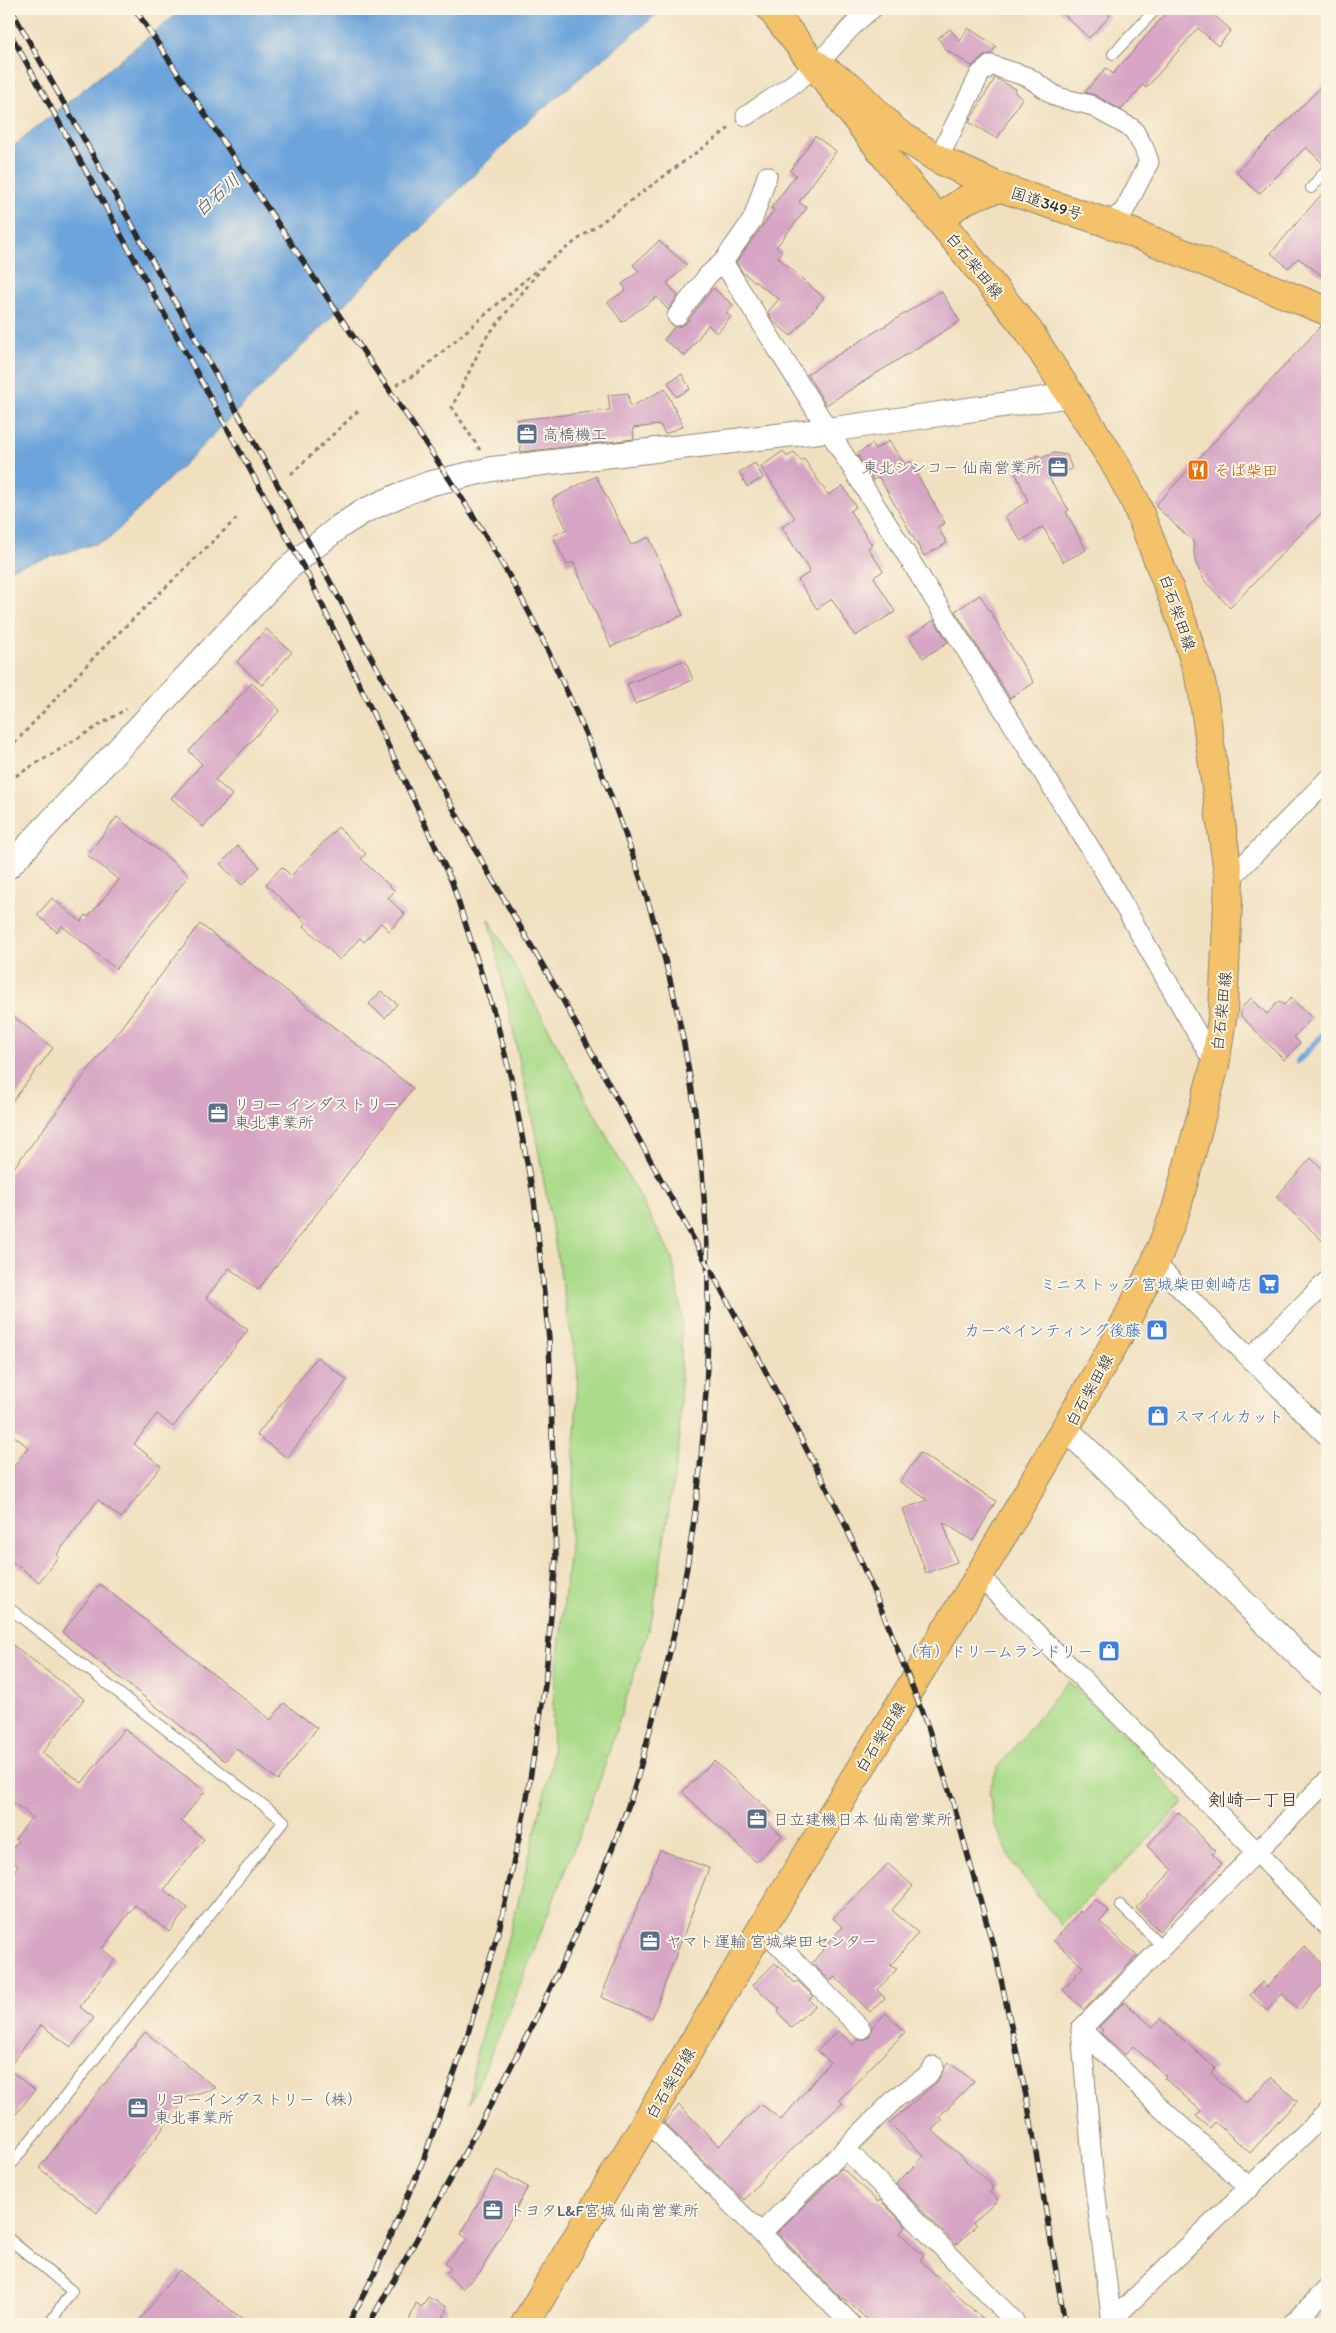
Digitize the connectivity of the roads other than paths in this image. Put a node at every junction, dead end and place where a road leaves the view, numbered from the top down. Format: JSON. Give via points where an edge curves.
{"nodes":[{"id":1,"x":771,"y":9,"type":"edge"},
{"id":2,"x":872,"y":9,"type":"edge"},
{"id":3,"x":1156,"y":9,"type":"edge"},
{"id":4,"x":1113,"y":54,"type":"dead end"},
{"id":5,"x":816,"y":65,"type":"junction"},
{"id":6,"x":746,"y":116,"type":"road end"},
{"id":7,"x":938,"y":159,"type":"junction"},
{"id":8,"x":1327,"y":169,"type":"edge"},
{"id":9,"x":766,"y":176,"type":"dead end"},
{"id":10,"x":1001,"y":188,"type":"junction"},
{"id":11,"x":1311,"y":188,"type":"dead end"},
{"id":12,"x":939,"y":220,"type":"junction"},
{"id":13,"x":1108,"y":223,"type":"junction"},
{"id":14,"x":723,"y":262,"type":"junction"},
{"id":15,"x":1327,"y":311,"type":"edge"},
{"id":16,"x":677,"y":316,"type":"dead end"},
{"id":17,"x":1072,"y":396,"type":"junction"},
{"id":18,"x":828,"y":430,"type":"junction"},
{"id":19,"x":1327,"y":780,"type":"edge"},
{"id":20,"x":9,"y":866,"type":"edge"},
{"id":21,"x":1229,"y":880,"type":"junction"},
{"id":22,"x":1215,"y":1065,"type":"junction"},
{"id":23,"x":1155,"y":1263,"type":"junction"},
{"id":24,"x":1327,"y":1281,"type":"edge"},
{"id":25,"x":1251,"y":1357,"type":"junction"},
{"id":26,"x":1066,"y":1429,"type":"junction"},
{"id":27,"x":1327,"y":1436,"type":"edge"},
{"id":28,"x":979,"y":1576,"type":"junction"},
{"id":29,"x":9,"y":1608,"type":"edge"},
{"id":30,"x":1327,"y":1682,"type":"edge"},
{"id":31,"x":1327,"y":1781,"type":"edge"},
{"id":32,"x":1256,"y":1851,"type":"junction"},
{"id":33,"x":1120,"y":1905,"type":"dead end"},
{"id":34,"x":1327,"y":1926,"type":"edge"},
{"id":35,"x":762,"y":1928,"type":"junction"},
{"id":36,"x":1163,"y":1947,"type":"junction"},
{"id":37,"x":861,"y":2029,"type":"dead end"},
{"id":38,"x":1081,"y":2029,"type":"junction"},
{"id":39,"x":934,"y":2066,"type":"dead end"},
{"id":40,"x":1327,"y":2112,"type":"edge"},
{"id":41,"x":646,"y":2122,"type":"junction"},
{"id":42,"x":845,"y":2148,"type":"junction"},
{"id":43,"x":9,"y":2167,"type":"edge"},
{"id":44,"x":1250,"y":2188,"type":"junction"},
{"id":45,"x":762,"y":2232,"type":"junction"},
{"id":46,"x":9,"y":2239,"type":"edge"},
{"id":47,"x":1327,"y":2289,"type":"edge"},
{"id":48,"x":1112,"y":2322,"type":"edge"},
{"id":49,"x":49,"y":2324,"type":"edge"},
{"id":50,"x":525,"y":2324,"type":"edge"},
{"id":51,"x":851,"y":2324,"type":"edge"},
{"id":52,"x":1015,"y":2324,"type":"edge"},
{"id":53,"x":1292,"y":2324,"type":"edge"}],
"edges":[{"from":1,"to":5,"type":"main road"},
{"from":2,"to":5,"type":"street","via":[[859,18]]},
{"from":3,"to":4,"type":"lane"},
{"from":5,"to":6,"type":"street"},
{"from":5,"to":7,"type":"main road","via":[[851,87],[896,132]]},
{"from":5,"to":12,"type":"main road"},
{"from":7,"to":10,"type":"main road"},
{"from":7,"to":13,"type":"street","via":[[980,74],[991,65],[1028,77],[1057,97],[1090,105],[1133,129],[1144,148],[1149,162],[1124,211]]},
{"from":8,"to":11,"type":"lane"},
{"from":9,"to":14,"type":"street","via":[[753,219]]},
{"from":10,"to":12,"type":"main road","name":"国道349号","via":[[976,193]]},
{"from":10,"to":13,"type":"main road","name":"国道349号"},
{"from":12,"to":17,"type":"main road","name":"白石柴田線","via":[[1028,330]]},
{"from":13,"to":15,"type":"main road","name":"国道349号"},
{"from":14,"to":16,"type":"street","via":[[708,275]]},
{"from":14,"to":18,"type":"street"},
{"from":17,"to":18,"type":"street"},
{"from":17,"to":21,"type":"main road","name":"白石柴田線","via":[[1135,502],[1183,624],[1202,686]]},
{"from":18,"to":20,"type":"street","via":[[492,468],[428,484],[364,511],[286,570]]},
{"from":18,"to":22,"type":"street","via":[[1099,862]]},
{"from":19,"to":21,"type":"street"},
{"from":21,"to":22,"type":"main road","name":"白石柴田線","via":[[1223,1012]]},
{"from":22,"to":23,"type":"main road","name":"白石柴田線","via":[[1176,1210]]},
{"from":23,"to":25,"type":"street"},
{"from":23,"to":26,"type":"main road","name":"白石柴田線"},
{"from":24,"to":25,"type":"street"},
{"from":25,"to":27,"type":"street"},
{"from":26,"to":28,"type":"main road","name":"白石柴田線"},
{"from":26,"to":30,"type":"street"},
{"from":28,"to":32,"type":"street"},
{"from":28,"to":35,"type":"main road","name":"白石柴田線"},
{"from":29,"to":43,"type":"lane","via":[[284,1821]]},
{"from":31,"to":32,"type":"street"},
{"from":32,"to":34,"type":"street"},
{"from":32,"to":36,"type":"street"},
{"from":33,"to":36,"type":"lane"},
{"from":35,"to":37,"type":"street"},
{"from":35,"to":41,"type":"main road","name":"白石柴田線"},
{"from":36,"to":38,"type":"street"},
{"from":38,"to":44,"type":"street","via":[[1162,2109]]},
{"from":38,"to":48,"type":"street","via":[[1093,2172]]},
{"from":39,"to":42,"type":"street","via":[[928,2075],[896,2098]]},
{"from":40,"to":44,"type":"street"},
{"from":41,"to":45,"type":"street"},
{"from":41,"to":50,"type":"main road","name":"白石柴田線"},
{"from":42,"to":45,"type":"street"},
{"from":42,"to":52,"type":"street"},
{"from":44,"to":48,"type":"street"},
{"from":45,"to":51,"type":"street"},
{"from":46,"to":49,"type":"lane","via":[[72,2291]]},
{"from":47,"to":53,"type":"street"}]}
